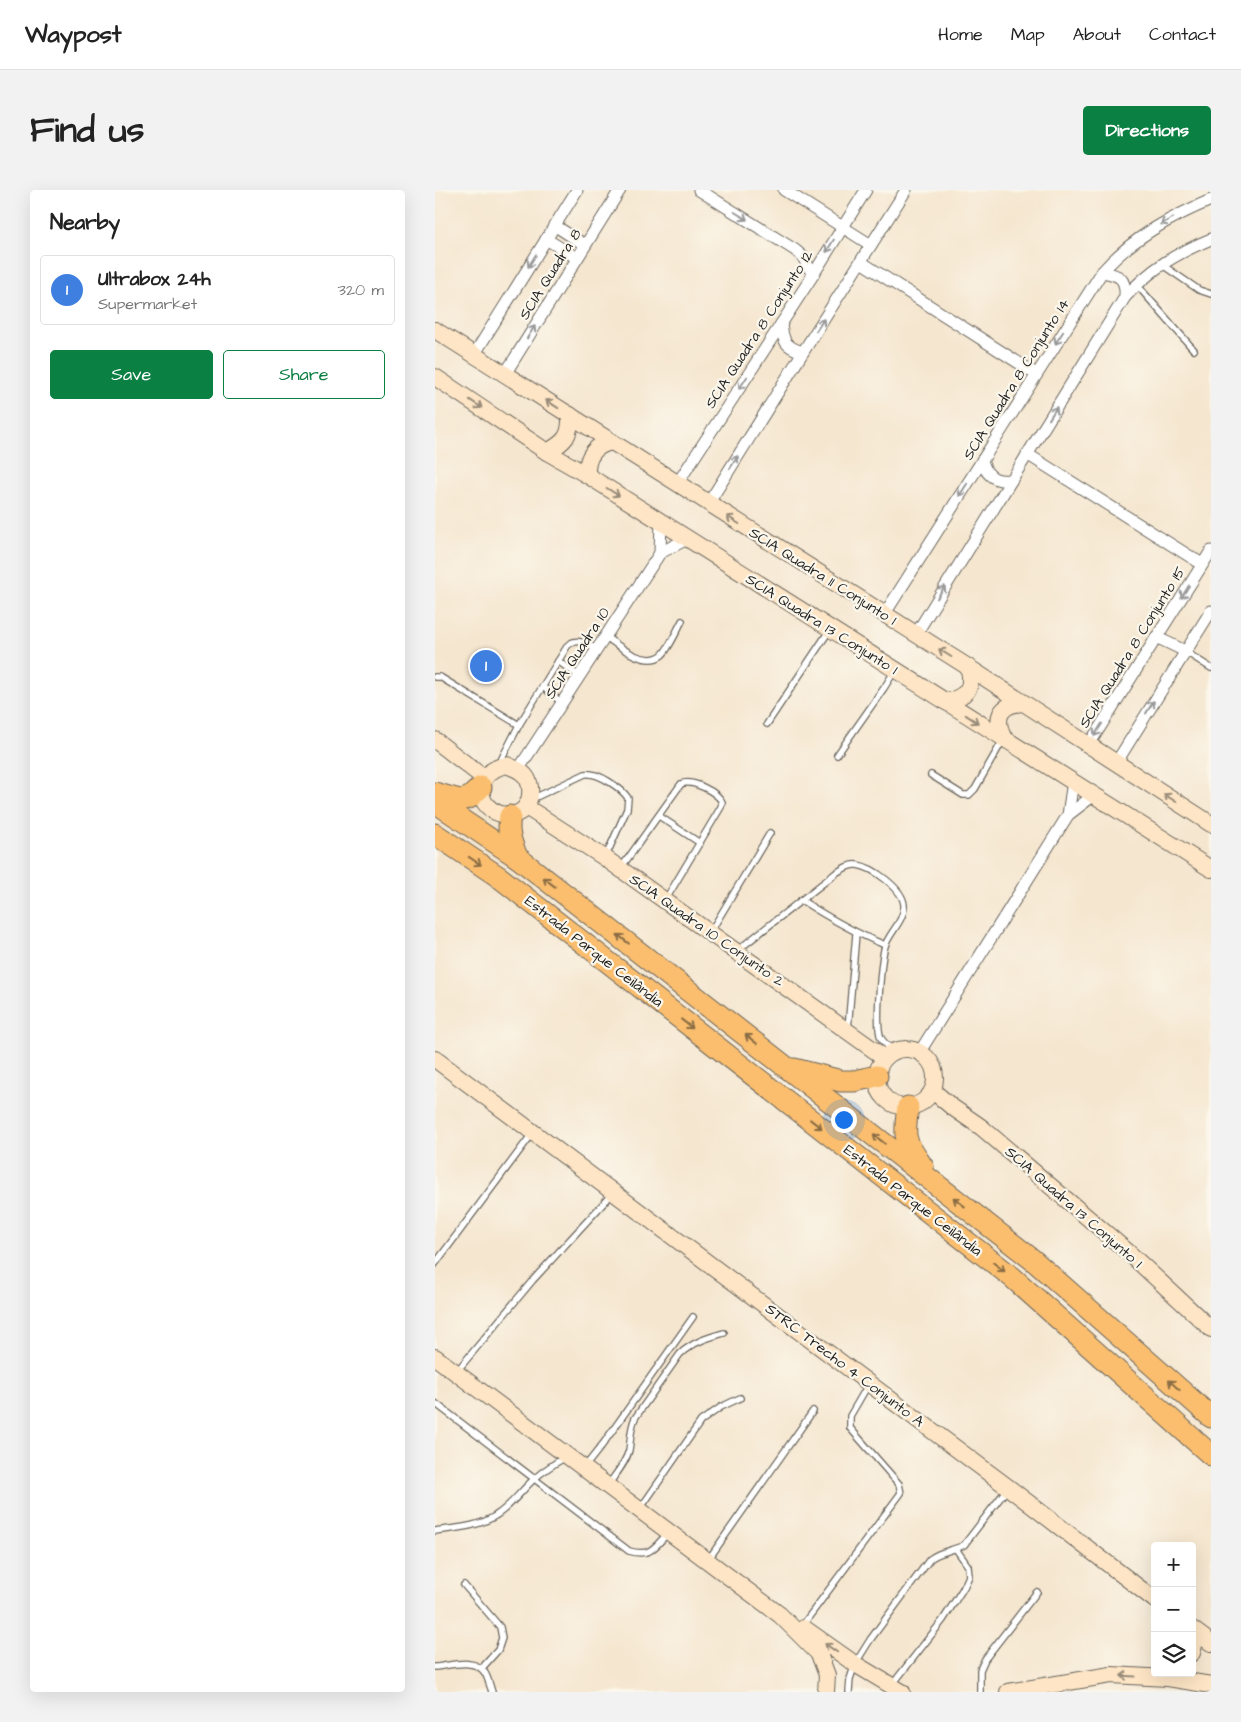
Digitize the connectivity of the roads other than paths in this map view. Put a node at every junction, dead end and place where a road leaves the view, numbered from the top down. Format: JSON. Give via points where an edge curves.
{"nodes":[{"id":1,"x":577,"y":190,"type":"edge"},
{"id":2,"x":620,"y":190,"type":"edge"},
{"id":3,"x":699,"y":190,"type":"edge"},
{"id":4,"x":784,"y":190,"type":"edge"},
{"id":5,"x":866,"y":190,"type":"edge"},
{"id":6,"x":906,"y":190,"type":"edge"},
{"id":7,"x":1211,"y":200,"type":"edge"},
{"id":8,"x":554,"y":225,"type":"junction"},
{"id":9,"x":842,"y":227,"type":"junction"},
{"id":10,"x":546,"y":239,"type":"junction"},
{"id":11,"x":1211,"y":239,"type":"edge"},
{"id":12,"x":585,"y":245,"type":"junction"},
{"id":13,"x":871,"y":245,"type":"junction"},
{"id":14,"x":577,"y":258,"type":"junction"},
{"id":15,"x":861,"y":262,"type":"junction"},
{"id":16,"x":1161,"y":264,"type":"junction"},
{"id":17,"x":1102,"y":272,"type":"junction"},
{"id":18,"x":813,"y":275,"type":"junction"},
{"id":19,"x":1137,"y":285,"type":"junction"},
{"id":20,"x":1211,"y":294,"type":"edge"},
{"id":21,"x":1125,"y":297,"type":"junction"},
{"id":22,"x":781,"y":324,"type":"junction"},
{"id":23,"x":435,"y":330,"type":"edge"},
{"id":24,"x":1194,"y":350,"type":"dead end"},
{"id":25,"x":803,"y":352,"type":"junction"},
{"id":26,"x":474,"y":355,"type":"junction"},
{"id":27,"x":505,"y":374,"type":"junction"},
{"id":28,"x":1037,"y":374,"type":"junction"},
{"id":29,"x":435,"y":377,"type":"edge"},
{"id":30,"x":570,"y":415,"type":"junction"},
{"id":31,"x":612,"y":442,"type":"junction"},
{"id":32,"x":547,"y":452,"type":"junction"},
{"id":33,"x":1027,"y":454,"type":"junction"},
{"id":34,"x":982,"y":460,"type":"junction"},
{"id":35,"x":587,"y":475,"type":"junction"},
{"id":36,"x":1011,"y":480,"type":"junction"},
{"id":37,"x":677,"y":484,"type":"junction"},
{"id":38,"x":708,"y":504,"type":"junction"},
{"id":39,"x":661,"y":522,"type":"junction"},
{"id":40,"x":687,"y":539,"type":"junction"},
{"id":41,"x":1211,"y":551,"type":"edge"},
{"id":42,"x":660,"y":553,"type":"junction"},
{"id":43,"x":1202,"y":564,"type":"junction"},
{"id":44,"x":1211,"y":611,"type":"edge"},
{"id":45,"x":884,"y":615,"type":"junction"},
{"id":46,"x":682,"y":621,"type":"dead end"},
{"id":47,"x":830,"y":629,"type":"junction"},
{"id":48,"x":915,"y":634,"type":"junction"},
{"id":49,"x":1157,"y":636,"type":"junction"},
{"id":50,"x":605,"y":637,"type":"junction"},
{"id":51,"x":597,"y":649,"type":"junction"},
{"id":52,"x":1185,"y":651,"type":"junction"},
{"id":53,"x":559,"y":661,"type":"junction"},
{"id":54,"x":968,"y":667,"type":"junction"},
{"id":55,"x":1211,"y":668,"type":"edge"},
{"id":56,"x":895,"y":670,"type":"junction"},
{"id":57,"x":579,"y":676,"type":"junction"},
{"id":58,"x":435,"y":677,"type":"edge"},
{"id":59,"x":543,"y":686,"type":"junction"},
{"id":60,"x":945,"y":702,"type":"junction"},
{"id":61,"x":562,"y":703,"type":"junction"},
{"id":62,"x":1024,"y":703,"type":"junction"},
{"id":63,"x":767,"y":724,"type":"dead end"},
{"id":64,"x":519,"y":725,"type":"junction"},
{"id":65,"x":1004,"y":739,"type":"junction"},
{"id":66,"x":435,"y":740,"type":"edge"},
{"id":67,"x":1088,"y":746,"type":"junction"},
{"id":68,"x":837,"y":755,"type":"dead end"},
{"id":69,"x":1116,"y":764,"type":"junction"},
{"id":70,"x":498,"y":766,"type":"junction"},
{"id":71,"x":518,"y":770,"type":"junction"},
{"id":72,"x":931,"y":775,"type":"dead end"},
{"id":73,"x":1073,"y":781,"type":"junction"},
{"id":74,"x":483,"y":783,"type":"junction"},
{"id":75,"x":435,"y":793,"type":"edge"},
{"id":76,"x":1093,"y":794,"type":"junction"},
{"id":77,"x":435,"y":802,"type":"edge"},
{"id":78,"x":522,"y":808,"type":"junction"},
{"id":79,"x":1068,"y":815,"type":"junction"},
{"id":80,"x":659,"y":816,"type":"junction"},
{"id":81,"x":1211,"y":824,"type":"edge"},
{"id":82,"x":770,"y":833,"type":"dead end"},
{"id":83,"x":435,"y":834,"type":"edge"},
{"id":84,"x":700,"y":844,"type":"junction"},
{"id":85,"x":517,"y":858,"type":"junction"},
{"id":86,"x":605,"y":858,"type":"junction"},
{"id":87,"x":621,"y":869,"type":"junction"},
{"id":88,"x":1211,"y":869,"type":"edge"},
{"id":89,"x":665,"y":900,"type":"junction"},
{"id":90,"x":801,"y":900,"type":"junction"},
{"id":91,"x":710,"y":933,"type":"junction"},
{"id":92,"x":856,"y":934,"type":"junction"},
{"id":93,"x":885,"y":945,"type":"junction"},
{"id":94,"x":736,"y":951,"type":"junction"},
{"id":95,"x":847,"y":1030,"type":"junction"},
{"id":96,"x":919,"y":1053,"type":"junction"},
{"id":97,"x":435,"y":1059,"type":"edge"},
{"id":98,"x":886,"y":1062,"type":"junction"},
{"id":99,"x":787,"y":1067,"type":"junction"},
{"id":100,"x":933,"y":1091,"type":"junction"},
{"id":101,"x":908,"y":1107,"type":"junction"},
{"id":102,"x":534,"y":1132,"type":"junction"},
{"id":103,"x":931,"y":1180,"type":"junction"},
{"id":104,"x":614,"y":1192,"type":"junction"},
{"id":105,"x":435,"y":1264,"type":"edge"},
{"id":106,"x":693,"y":1317,"type":"dead end"},
{"id":107,"x":1211,"y":1329,"type":"edge"},
{"id":108,"x":724,"y":1334,"type":"dead end"},
{"id":109,"x":435,"y":1357,"type":"edge"},
{"id":110,"x":456,"y":1373,"type":"junction"},
{"id":111,"x":869,"y":1383,"type":"junction"},
{"id":112,"x":740,"y":1398,"type":"dead end"},
{"id":113,"x":435,"y":1403,"type":"edge"},
{"id":114,"x":813,"y":1411,"type":"dead end"},
{"id":115,"x":1211,"y":1417,"type":"edge"},
{"id":116,"x":1211,"y":1455,"type":"edge"},
{"id":117,"x":568,"y":1456,"type":"junction"},
{"id":118,"x":584,"y":1468,"type":"junction"},
{"id":119,"x":534,"y":1478,"type":"junction"},
{"id":120,"x":608,"y":1485,"type":"junction"},
{"id":121,"x":1009,"y":1488,"type":"junction"},
{"id":122,"x":640,"y":1509,"type":"junction"},
{"id":123,"x":435,"y":1531,"type":"edge"},
{"id":124,"x":670,"y":1531,"type":"junction"},
{"id":125,"x":956,"y":1549,"type":"junction"},
{"id":126,"x":708,"y":1560,"type":"junction"},
{"id":127,"x":464,"y":1586,"type":"dead end"},
{"id":128,"x":1037,"y":1592,"type":"dead end"},
{"id":129,"x":1151,"y":1597,"type":"edge"},
{"id":130,"x":800,"y":1630,"type":"junction"},
{"id":131,"x":1196,"y":1631,"type":"edge"},
{"id":132,"x":1211,"y":1643,"type":"edge"},
{"id":133,"x":855,"y":1664,"type":"junction"},
{"id":134,"x":435,"y":1667,"type":"edge"},
{"id":135,"x":482,"y":1668,"type":"junction"},
{"id":136,"x":1151,"y":1676,"type":"edge"},
{"id":137,"x":1175,"y":1677,"type":"edge"},
{"id":138,"x":1211,"y":1685,"type":"edge"},
{"id":139,"x":894,"y":1690,"type":"edge"},
{"id":140,"x":1019,"y":1691,"type":"edge"},
{"id":141,"x":492,"y":1692,"type":"edge"},
{"id":142,"x":825,"y":1692,"type":"edge"},
{"id":143,"x":849,"y":1692,"type":"edge"},
{"id":144,"x":980,"y":1692,"type":"edge"}],
"edges":[{"from":1,"to":8,"type":"street"},
{"from":2,"to":12,"type":"street","name":"SCIA Quadra 8"},
{"from":3,"to":18,"type":"street","one_way":true,"via":[[795,250]]},
{"from":4,"to":9,"type":"street"},
{"from":5,"to":9,"type":"street","name":"SCIA Quadra 8 Conjunto 12"},
{"from":6,"to":13,"type":"street"},
{"from":7,"to":17,"type":"street","name":"SCIA Quadra 8 Conjunto 14","one_way":true,"via":[[1142,234]]},
{"from":8,"to":10,"type":"street"},
{"from":8,"to":12,"type":"street"},
{"from":9,"to":13,"type":"street"},
{"from":9,"to":18,"type":"street","name":"SCIA Quadra 8 Conjunto 12","one_way":true},
{"from":10,"to":14,"type":"street"},
{"from":10,"to":26,"type":"street","one_way":true},
{"from":11,"to":16,"type":"street"},
{"from":12,"to":14,"type":"street","name":"SCIA Quadra 8"},
{"from":13,"to":15,"type":"street"},
{"from":27,"to":14,"type":"street","name":"SCIA Quadra 8","one_way":true},
{"from":25,"to":15,"type":"street","one_way":true},
{"from":15,"to":28,"type":"street"},
{"from":16,"to":19,"type":"street"},
{"from":16,"to":20,"type":"lane","via":[[1199,290]]},
{"from":17,"to":21,"type":"street","via":[[1121,278]]},
{"from":17,"to":28,"type":"street","name":"SCIA Quadra 8 Conjunto 14","one_way":true},
{"from":18,"to":22,"type":"street","name":"SCIA Quadra 8 Conjunto 12"},
{"from":19,"to":21,"type":"street"},
{"from":19,"to":24,"type":"lane"},
{"from":33,"to":21,"type":"street","one_way":true},
{"from":22,"to":25,"type":"street","via":[[785,343]]},
{"from":22,"to":37,"type":"street","name":"SCIA Quadra 8 Conjunto 12","one_way":true},
{"from":23,"to":26,"type":"street","name":"SCIA Quadra 11 Conjunto 1"},
{"from":38,"to":25,"type":"street","one_way":true},
{"from":26,"to":27,"type":"street","name":"SCIA Quadra 11 Conjunto 1"},
{"from":30,"to":27,"type":"street","name":"SCIA Quadra 11 Conjunto 1","one_way":true},
{"from":28,"to":34,"type":"street","name":"SCIA Quadra 8 Conjunto 14"},
{"from":29,"to":32,"type":"street","name":"SCIA Quadra 13 Conjunto 1","one_way":true},
{"from":30,"to":31,"type":"street","name":"SCIA Quadra 11 Conjunto 1"},
{"from":30,"to":32,"type":"street","via":[[568,436]]},
{"from":31,"to":35,"type":"street","via":[[595,448],[586,466]]},
{"from":31,"to":37,"type":"street","name":"SCIA Quadra 11 Conjunto 1"},
{"from":32,"to":35,"type":"street","name":"SCIA Quadra 13 Conjunto 1"},
{"from":33,"to":36,"type":"street"},
{"from":33,"to":43,"type":"street","name":"SCIA Quadra 8 Conjunto 15"},
{"from":34,"to":36,"type":"street","via":[[991,478]]},
{"from":34,"to":45,"type":"street","name":"SCIA Quadra 8 Conjunto 14","one_way":true},
{"from":35,"to":39,"type":"street","name":"SCIA Quadra 13 Conjunto 1","one_way":true},
{"from":48,"to":36,"type":"street","one_way":true},
{"from":37,"to":38,"type":"street","name":"SCIA Quadra 11 Conjunto 1"},
{"from":45,"to":38,"type":"street","name":"SCIA Quadra 11 Conjunto 1","one_way":true},
{"from":39,"to":40,"type":"street","name":"SCIA Quadra 13 Conjunto 1"},
{"from":39,"to":42,"type":"street"},
{"from":40,"to":42,"type":"street","name":"SCIA Quadra 10"},
{"from":40,"to":47,"type":"street","name":"SCIA Quadra 13 Conjunto 1"},
{"from":41,"to":43,"type":"street","name":"SCIA Quadra 8 Conjunto 15"},
{"from":42,"to":50,"type":"street","name":"SCIA Quadra 10"},
{"from":43,"to":49,"type":"street","name":"SCIA Quadra 8 Conjunto 15","one_way":true},
{"from":44,"to":52,"type":"street"},
{"from":45,"to":48,"type":"street","name":"SCIA Quadra 11 Conjunto 1"},
{"from":46,"to":50,"type":"lane","via":[[663,654],[654,658],[643,658]]},
{"from":47,"to":56,"type":"street","name":"SCIA Quadra 13 Conjunto 1"},
{"from":47,"to":63,"type":"lane"},
{"from":54,"to":48,"type":"street","name":"SCIA Quadra 11 Conjunto 1","one_way":true},
{"from":49,"to":52,"type":"street"},
{"from":49,"to":67,"type":"street","name":"SCIA Quadra 8 Conjunto 15","one_way":true},
{"from":50,"to":51,"type":"street","name":"SCIA Quadra 10"},
{"from":51,"to":53,"type":"lane","via":[[579,641],[573,642]]},
{"from":51,"to":57,"type":"street","name":"SCIA Quadra 10"},
{"from":52,"to":55,"type":"lane"},
{"from":69,"to":52,"type":"street","one_way":true},
{"from":53,"to":57,"type":"lane"},
{"from":53,"to":59,"type":"lane"},
{"from":54,"to":60,"type":"street","via":[[970,686],[957,699]]},
{"from":54,"to":62,"type":"street","name":"SCIA Quadra 11 Conjunto 1"},
{"from":56,"to":60,"type":"street","name":"SCIA Quadra 13 Conjunto 1"},
{"from":56,"to":68,"type":"lane"},
{"from":57,"to":61,"type":"street","name":"SCIA Quadra 10"},
{"from":58,"to":64,"type":"lane"},
{"from":59,"to":61,"type":"lane"},
{"from":59,"to":64,"type":"lane"},
{"from":60,"to":65,"type":"street","name":"SCIA Quadra 13 Conjunto 1","one_way":true},
{"from":61,"to":71,"type":"street","name":"SCIA Quadra 10"},
{"from":62,"to":65,"type":"street","via":[[1012,703],[999,718],[998,727]]},
{"from":62,"to":67,"type":"street","name":"SCIA Quadra 11 Conjunto 1"},
{"from":64,"to":70,"type":"lane"},
{"from":65,"to":72,"type":"lane","via":[[969,795],[963,795]]},
{"from":65,"to":73,"type":"street","name":"SCIA Quadra 13 Conjunto 1"},
{"from":66,"to":74,"type":"street"},
{"from":67,"to":69,"type":"street","name":"SCIA Quadra 11 Conjunto 1"},
{"from":81,"to":69,"type":"street","name":"SCIA Quadra 11 Conjunto 1","one_way":true},
{"from":70,"to":71,"type":"street","via":[[507,765]]},
{"from":70,"to":74,"type":"street"},
{"from":71,"to":78,"type":"street","via":[[523,772],[529,785]]},
{"from":73,"to":76,"type":"street","name":"SCIA Quadra 13 Conjunto 1"},
{"from":73,"to":79,"type":"street"},
{"from":74,"to":75,"type":"highway","via":[[469,798],[460,800]]},
{"from":74,"to":78,"type":"street","via":[[481,796],[498,814]]},
{"from":76,"to":79,"type":"street"},
{"from":76,"to":88,"type":"street","name":"SCIA Quadra 13 Conjunto 1"},
{"from":77,"to":85,"type":"highway","name":"Estrada Parque Ceilândia"},
{"from":78,"to":85,"type":"highway","via":[[508,830]]},
{"from":78,"to":86,"type":"street","name":"SCIA Quadra 10 Conjunto 2"},
{"from":78,"to":86,"type":"lane","via":[[585,774],[598,775],[628,798],[627,809]]},
{"from":79,"to":96,"type":"street"},
{"from":80,"to":84,"type":"lane"},
{"from":80,"to":84,"type":"lane","via":[[681,784],[686,782],[717,795],[722,802],[721,807]]},
{"from":80,"to":87,"type":"lane"},
{"from":82,"to":91,"type":"lane"},
{"from":83,"to":116,"type":"highway","name":"Estrada Parque Ceilândia","one_way":true,"via":[[499,877],[1012,1278]]},
{"from":84,"to":89,"type":"lane"},
{"from":99,"to":85,"type":"highway","name":"Estrada Parque Ceilândia","one_way":true},
{"from":86,"to":87,"type":"street","name":"SCIA Quadra 10 Conjunto 2"},
{"from":87,"to":89,"type":"street","name":"SCIA Quadra 10 Conjunto 2"},
{"from":89,"to":91,"type":"street","name":"SCIA Quadra 10 Conjunto 2"},
{"from":90,"to":92,"type":"lane"},
{"from":90,"to":93,"type":"lane","via":[[846,867],[865,867],[895,887],[902,898],[903,914]]},
{"from":90,"to":94,"type":"lane"},
{"from":91,"to":94,"type":"street","name":"SCIA Quadra 10 Conjunto 2"},
{"from":92,"to":93,"type":"lane"},
{"from":92,"to":95,"type":"lane"},
{"from":93,"to":98,"type":"lane","via":[[879,1026]]},
{"from":94,"to":95,"type":"street","name":"SCIA Quadra 10 Conjunto 2"},
{"from":95,"to":98,"type":"street","name":"SCIA Quadra 10 Conjunto 2"},
{"from":96,"to":98,"type":"street","via":[[904,1049]]},
{"from":96,"to":100,"type":"street","via":[[933,1067],[936,1080]]},
{"from":97,"to":102,"type":"street","name":"STRC Trecho 4 Conjunto A"},
{"from":98,"to":99,"type":"highway","via":[[854,1081],[841,1081]]},
{"from":98,"to":101,"type":"street","via":[[879,1088],[885,1099],[896,1106]]},
{"from":103,"to":99,"type":"highway","name":"Estrada Parque Ceilândia","one_way":true},
{"from":100,"to":101,"type":"street","via":[[917,1106]]},
{"from":100,"to":107,"type":"street","name":"SCIA Quadra 13 Conjunto 1","via":[[981,1127],[1128,1252]]},
{"from":101,"to":103,"type":"highway","via":[[905,1135],[909,1147]]},
{"from":102,"to":104,"type":"street","name":"STRC Trecho 4 Conjunto A"},
{"from":102,"to":105,"type":"lane"},
{"from":115,"to":103,"type":"highway","name":"Estrada Parque Ceilândia","one_way":true,"via":[[1033,1260]]},
{"from":104,"to":110,"type":"lane","via":[[533,1280]]},
{"from":104,"to":111,"type":"street","name":"STRC Trecho 4 Conjunto A"},
{"from":106,"to":118,"type":"lane"},
{"from":108,"to":120,"type":"lane","via":[[698,1341],[680,1354],[635,1418],[625,1461]]},
{"from":109,"to":110,"type":"street"},
{"from":110,"to":117,"type":"street"},
{"from":111,"to":121,"type":"street","name":"STRC Trecho 4 Conjunto A"},
{"from":111,"to":130,"type":"lane","via":[[850,1416],[850,1428],[899,1484],[901,1493]]},
{"from":112,"to":122,"type":"lane","via":[[701,1421]]},
{"from":113,"to":119,"type":"lane"},
{"from":114,"to":126,"type":"lane"},
{"from":117,"to":118,"type":"street"},
{"from":117,"to":119,"type":"lane"},
{"from":118,"to":120,"type":"street"},
{"from":119,"to":123,"type":"lane","via":[[495,1516],[480,1523]]},
{"from":119,"to":124,"type":"lane","via":[[629,1551],[646,1553]]},
{"from":120,"to":122,"type":"street"},
{"from":121,"to":125,"type":"lane","via":[[964,1545]]},
{"from":121,"to":129,"type":"street","name":"STRC Trecho 4 Conjunto A"},
{"from":122,"to":124,"type":"street"},
{"from":124,"to":126,"type":"street"},
{"from":125,"to":133,"type":"lane","via":[[936,1554],[930,1559],[869,1640]]},
{"from":125,"to":139,"type":"lane","via":[[968,1566],[969,1576]]},
{"from":126,"to":130,"type":"street"},
{"from":127,"to":135,"type":"lane","via":[[500,1627],[502,1638],[498,1650]]},
{"from":128,"to":144,"type":"lane","via":[[985,1659]]},
{"from":133,"to":130,"type":"street","one_way":true},
{"from":130,"to":142,"type":"street","via":[[819,1654],[827,1674]]},
{"from":131,"to":132,"type":"street"},
{"from":133,"to":139,"type":"street"},
{"from":133,"to":143,"type":"lane"},
{"from":134,"to":135,"type":"lane","via":[[469,1664]]},
{"from":135,"to":141,"type":"lane"},
{"from":136,"to":140,"type":"street","one_way":true,"via":[[1111,1675]]},
{"from":137,"to":138,"type":"street"}]}
